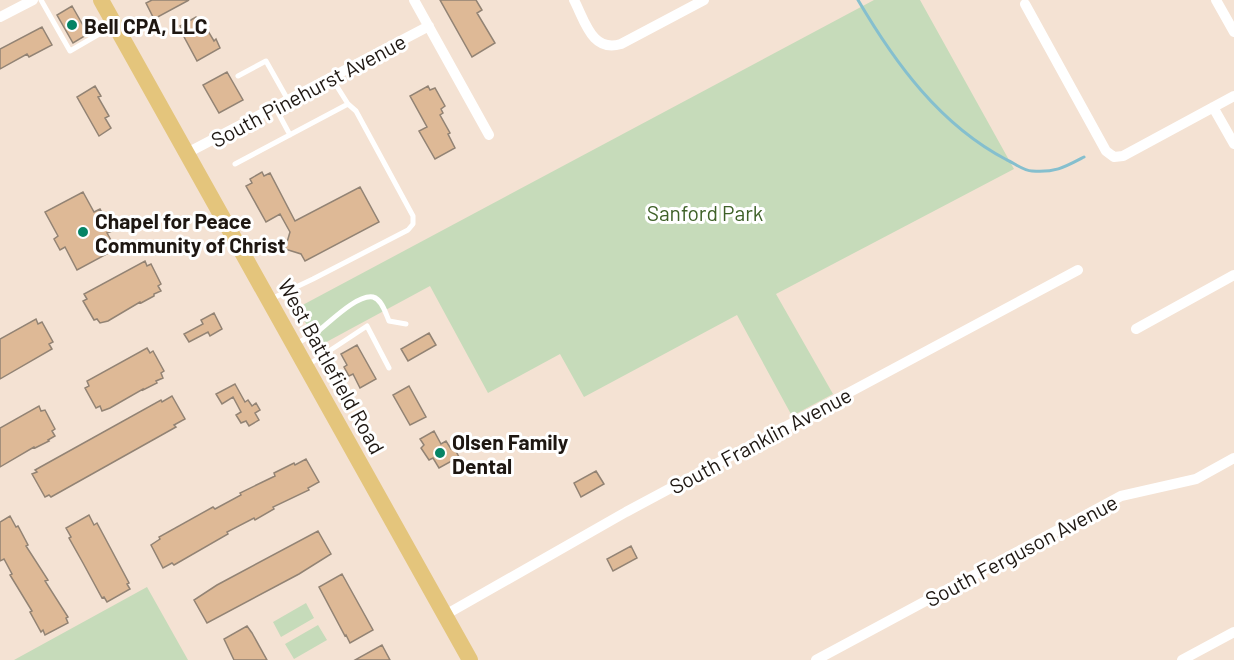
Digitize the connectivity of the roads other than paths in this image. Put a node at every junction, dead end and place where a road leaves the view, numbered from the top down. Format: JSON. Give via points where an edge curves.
{"nodes":[{"id":1,"x":33,"y":0,"type":"edge"},
{"id":2,"x":40,"y":0,"type":"edge"},
{"id":3,"x":101,"y":0,"type":"edge"},
{"id":4,"x":414,"y":0,"type":"edge"},
{"id":5,"x":574,"y":0,"type":"edge"},
{"id":6,"x":704,"y":0,"type":"edge"},
{"id":7,"x":1216,"y":0,"type":"edge"},
{"id":8,"x":1025,"y":4,"type":"dead end"},
{"id":9,"x":0,"y":18,"type":"edge"},
{"id":10,"x":115,"y":25,"type":"junction"},
{"id":11,"x":429,"y":26,"type":"junction"},
{"id":12,"x":1234,"y":32,"type":"edge"},
{"id":13,"x":238,"y":76,"type":"dead end"},
{"id":14,"x":331,"y":77,"type":"junction"},
{"id":15,"x":1234,"y":96,"type":"edge"},
{"id":16,"x":288,"y":100,"type":"junction"},
{"id":17,"x":348,"y":104,"type":"junction"},
{"id":18,"x":275,"y":107,"type":"junction"},
{"id":19,"x":1213,"y":107,"type":"junction"},
{"id":20,"x":290,"y":135,"type":"junction"},
{"id":21,"x":489,"y":135,"type":"dead end"},
{"id":22,"x":1234,"y":144,"type":"edge"},
{"id":23,"x":188,"y":153,"type":"junction"},
{"id":24,"x":235,"y":164,"type":"dead end"},
{"id":25,"x":1078,"y":270,"type":"dead end"},
{"id":26,"x":1234,"y":274,"type":"edge"},
{"id":27,"x":269,"y":300,"type":"junction"},
{"id":28,"x":406,"y":324,"type":"dead end"},
{"id":29,"x":1136,"y":329,"type":"dead end"},
{"id":30,"x":295,"y":345,"type":"junction"},
{"id":31,"x":306,"y":366,"type":"junction"},
{"id":32,"x":389,"y":368,"type":"dead end"},
{"id":33,"x":1234,"y":458,"type":"edge"},
{"id":34,"x":445,"y":615,"type":"junction"},
{"id":35,"x":1234,"y":632,"type":"edge"},
{"id":36,"x":470,"y":660,"type":"edge"},
{"id":37,"x":816,"y":660,"type":"edge"},
{"id":38,"x":1182,"y":660,"type":"edge"}],
"edges":[{"from":1,"to":9,"type":"street"},
{"from":2,"to":10,"type":"lane","via":[[70,51]]},
{"from":3,"to":10,"type":"main road","name":"West Battlefield Road"},
{"from":4,"to":11,"type":"street"},
{"from":5,"to":6,"type":"street","via":[[592,36],[605,46],[621,44]]},
{"from":7,"to":12,"type":"street"},
{"from":8,"to":19,"type":"street","via":[[1114,157],[1123,156]]},
{"from":10,"to":23,"type":"main road","name":"West Battlefield Road"},
{"from":11,"to":14,"type":"street","name":"South Pinehurst Avenue"},
{"from":11,"to":21,"type":"street"},
{"from":13,"to":16,"type":"lane","via":[[266,61]]},
{"from":14,"to":16,"type":"street","name":"South Pinehurst Avenue"},
{"from":14,"to":17,"type":"lane"},
{"from":15,"to":19,"type":"street"},
{"from":16,"to":18,"type":"street","name":"South Pinehurst Avenue"},
{"from":17,"to":20,"type":"lane"},
{"from":17,"to":27,"type":"lane","via":[[356,111],[412,216],[413,225]]},
{"from":18,"to":20,"type":"lane"},
{"from":18,"to":23,"type":"street","name":"South Pinehurst Avenue"},
{"from":19,"to":22,"type":"street"},
{"from":20,"to":24,"type":"lane"},
{"from":23,"to":27,"type":"main road","name":"West Battlefield Road"},
{"from":25,"to":34,"type":"street","name":"South Franklin Avenue","via":[[626,512]]},
{"from":26,"to":29,"type":"street"},
{"from":27,"to":30,"type":"main road","name":"West Battlefield Road"},
{"from":28,"to":30,"type":"lane","via":[[389,321],[379,301],[366,298]]},
{"from":30,"to":31,"type":"main road","name":"West Battlefield Road"},
{"from":31,"to":32,"type":"lane","via":[[366,326]]},
{"from":31,"to":34,"type":"main road","name":"West Battlefield Road"},
{"from":33,"to":37,"type":"street","name":"South Ferguson Avenue","via":[[1196,479],[1121,496]]},
{"from":34,"to":36,"type":"main road","name":"West Battlefield Road"},
{"from":35,"to":38,"type":"street"}]}
